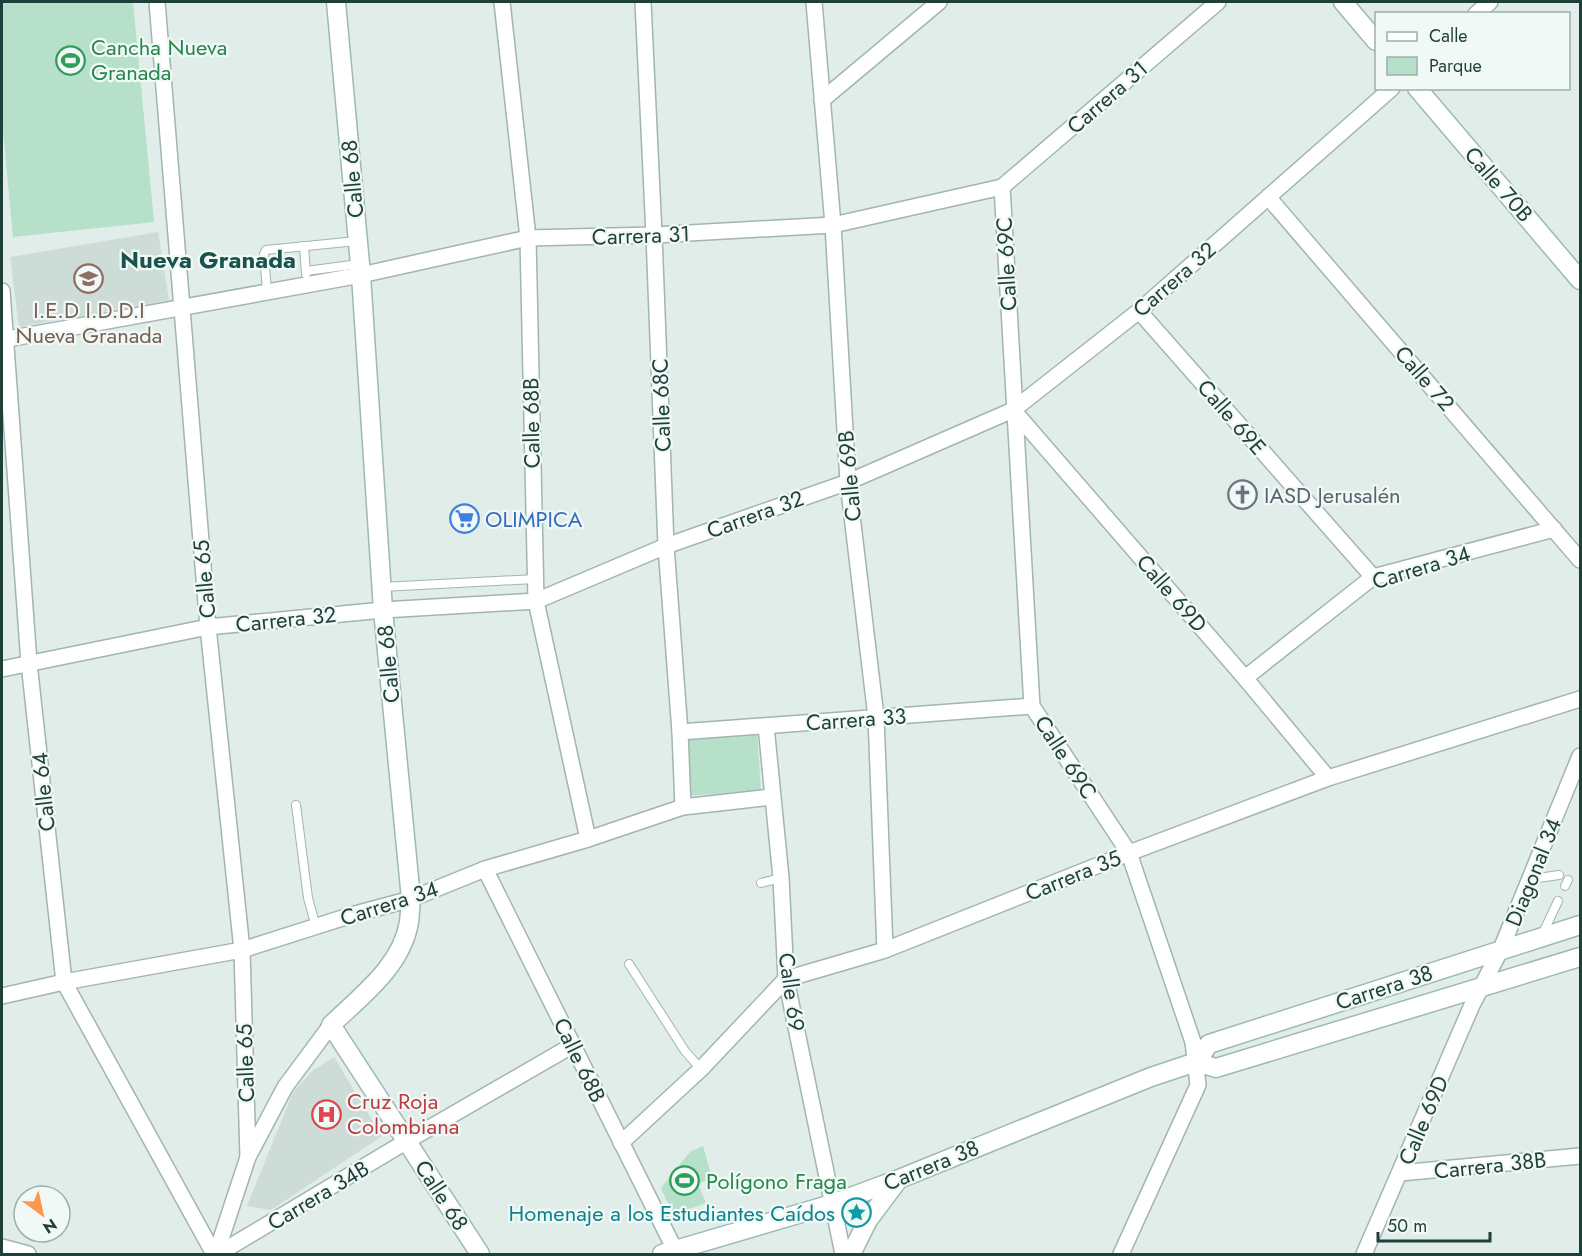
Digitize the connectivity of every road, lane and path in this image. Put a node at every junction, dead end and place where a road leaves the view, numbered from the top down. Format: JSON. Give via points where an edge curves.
{"nodes":[{"id":1,"x":157,"y":2,"type":"edge"},
{"id":2,"x":336,"y":2,"type":"edge"},
{"id":3,"x":502,"y":2,"type":"edge"},
{"id":4,"x":643,"y":2,"type":"edge"},
{"id":5,"x":814,"y":2,"type":"edge"},
{"id":6,"x":939,"y":2,"type":"edge"},
{"id":7,"x":1218,"y":2,"type":"edge"},
{"id":8,"x":1343,"y":2,"type":"edge"},
{"id":9,"x":1490,"y":2,"type":"edge"},
{"id":10,"x":1478,"y":12,"type":"edge"},
{"id":11,"x":1375,"y":39,"type":"edge"},
{"id":12,"x":1390,"y":90,"type":"edge"},
{"id":13,"x":1419,"y":90,"type":"edge"},
{"id":14,"x":822,"y":100,"type":"junction"},
{"id":15,"x":1002,"y":187,"type":"junction"},
{"id":16,"x":1268,"y":197,"type":"junction"},
{"id":17,"x":833,"y":225,"type":"junction"},
{"id":18,"x":654,"y":235,"type":"junction"},
{"id":19,"x":528,"y":238,"type":"junction"},
{"id":20,"x":357,"y":241,"type":"junction"},
{"id":21,"x":304,"y":246,"type":"junction"},
{"id":22,"x":360,"y":270,"type":"junction"},
{"id":23,"x":307,"y":278,"type":"junction"},
{"id":24,"x":1581,"y":280,"type":"edge"},
{"id":25,"x":2,"y":291,"type":"edge"},
{"id":26,"x":267,"y":291,"type":"junction"},
{"id":27,"x":181,"y":306,"type":"junction"},
{"id":28,"x":1139,"y":311,"type":"junction"},
{"id":29,"x":3,"y":339,"type":"edge"},
{"id":30,"x":1013,"y":410,"type":"junction"},
{"id":31,"x":848,"y":482,"type":"junction"},
{"id":32,"x":1554,"y":529,"type":"junction"},
{"id":33,"x":666,"y":546,"type":"junction"},
{"id":34,"x":1581,"y":560,"type":"edge"},
{"id":35,"x":1373,"y":577,"type":"junction"},
{"id":36,"x":535,"y":579,"type":"junction"},
{"id":37,"x":382,"y":587,"type":"junction"},
{"id":38,"x":536,"y":601,"type":"junction"},
{"id":39,"x":383,"y":610,"type":"junction"},
{"id":40,"x":208,"y":627,"type":"junction"},
{"id":41,"x":29,"y":663,"type":"junction"},
{"id":42,"x":2,"y":669,"type":"edge"},
{"id":43,"x":1245,"y":678,"type":"junction"},
{"id":44,"x":1581,"y":699,"type":"edge"},
{"id":45,"x":1032,"y":706,"type":"junction"},
{"id":46,"x":876,"y":717,"type":"junction"},
{"id":47,"x":766,"y":726,"type":"junction"},
{"id":48,"x":680,"y":732,"type":"junction"},
{"id":49,"x":1581,"y":756,"type":"edge"},
{"id":50,"x":1328,"y":778,"type":"junction"},
{"id":51,"x":772,"y":797,"type":"junction"},
{"id":52,"x":296,"y":805,"type":"dead end"},
{"id":53,"x":683,"y":807,"type":"junction"},
{"id":54,"x":588,"y":839,"type":"junction"},
{"id":55,"x":1129,"y":853,"type":"junction"},
{"id":56,"x":485,"y":869,"type":"junction"},
{"id":57,"x":1559,"y":874,"type":"dead end"},
{"id":58,"x":782,"y":878,"type":"junction"},
{"id":59,"x":1530,"y":880,"type":"junction"},
{"id":60,"x":761,"y":883,"type":"dead end"},
{"id":61,"x":411,"y":899,"type":"junction"},
{"id":62,"x":1558,"y":901,"type":"dead end"},
{"id":63,"x":1581,"y":925,"type":"edge"},
{"id":64,"x":316,"y":927,"type":"junction"},
{"id":65,"x":1541,"y":938,"type":"junction"},
{"id":66,"x":1501,"y":949,"type":"junction"},
{"id":67,"x":242,"y":950,"type":"junction"},
{"id":68,"x":885,"y":950,"type":"junction"},
{"id":69,"x":1581,"y":957,"type":"edge"},
{"id":70,"x":628,"y":964,"type":"dead end"},
{"id":71,"x":786,"y":980,"type":"junction"},
{"id":72,"x":64,"y":982,"type":"junction"},
{"id":73,"x":1483,"y":986,"type":"junction"},
{"id":74,"x":2,"y":996,"type":"edge"},
{"id":75,"x":331,"y":1025,"type":"junction"},
{"id":76,"x":573,"y":1045,"type":"junction"},
{"id":77,"x":1196,"y":1062,"type":"junction"},
{"id":78,"x":701,"y":1069,"type":"junction"},
{"id":79,"x":407,"y":1141,"type":"junction"},
{"id":80,"x":621,"y":1143,"type":"junction"},
{"id":81,"x":1581,"y":1156,"type":"edge"},
{"id":82,"x":248,"y":1157,"type":"junction"},
{"id":83,"x":1400,"y":1173,"type":"junction"},
{"id":84,"x":899,"y":1179,"type":"junction"},
{"id":85,"x":832,"y":1204,"type":"junction"},
{"id":86,"x":2,"y":1247,"type":"edge"},
{"id":87,"x":668,"y":1252,"type":"edge"},
{"id":88,"x":28,"y":1254,"type":"edge"},
{"id":89,"x":216,"y":1254,"type":"edge"},
{"id":90,"x":480,"y":1254,"type":"edge"},
{"id":91,"x":843,"y":1254,"type":"edge"},
{"id":92,"x":851,"y":1254,"type":"edge"},
{"id":93,"x":1121,"y":1254,"type":"edge"},
{"id":94,"x":1364,"y":1254,"type":"edge"}],
"edges":[{"from":1,"to":27,"type":"street","name":"Calle 65"},
{"from":2,"to":20,"type":"street","name":"Calle 68"},
{"from":3,"to":19,"type":"street","name":"Calle 68B"},
{"from":4,"to":18,"type":"street","name":"Calle 68C"},
{"from":5,"to":14,"type":"street","name":"Calle 69B"},
{"from":6,"to":14,"type":"street"},
{"from":7,"to":15,"type":"street","name":"Carrera 31"},
{"from":8,"to":11,"type":"street"},
{"from":9,"to":10,"type":"street"},
{"from":12,"to":16,"type":"street","name":"Carrera 32"},
{"from":13,"to":24,"type":"street","name":"Calle 70B"},
{"from":14,"to":17,"type":"street","name":"Calle 69B"},
{"from":15,"to":17,"type":"street","name":"Carrera 31"},
{"from":15,"to":30,"type":"street","name":"Calle 69C"},
{"from":16,"to":28,"type":"street","name":"Carrera 32"},
{"from":16,"to":32,"type":"street","name":"Calle 72"},
{"from":17,"to":18,"type":"street","name":"Carrera 31"},
{"from":17,"to":31,"type":"street","name":"Calle 69B"},
{"from":18,"to":19,"type":"street","name":"Carrera 31"},
{"from":18,"to":33,"type":"street","name":"Calle 68C"},
{"from":19,"to":22,"type":"street","name":"Carrera 31"},
{"from":19,"to":36,"type":"street","name":"Calle 68B"},
{"from":20,"to":21,"type":"lane"},
{"from":20,"to":22,"type":"street","name":"Calle 68"},
{"from":21,"to":23,"type":"lane"},
{"from":21,"to":26,"type":"lane","via":[[266,250]]},
{"from":22,"to":23,"type":"street","name":"Carrera 31"},
{"from":22,"to":37,"type":"street","name":"Calle 68"},
{"from":23,"to":26,"type":"street","name":"Carrera 31"},
{"from":25,"to":29,"type":"street","name":"Calle 64"},
{"from":26,"to":27,"type":"street","name":"Carrera 31"},
{"from":27,"to":29,"type":"street","name":"Carrera 31"},
{"from":27,"to":40,"type":"street","name":"Calle 65"},
{"from":28,"to":30,"type":"street","name":"Carrera 32"},
{"from":28,"to":35,"type":"street","name":"Calle 69E"},
{"from":29,"to":41,"type":"street","name":"Calle 64"},
{"from":30,"to":31,"type":"street","name":"Carrera 32"},
{"from":30,"to":43,"type":"street","name":"Calle 69D"},
{"from":30,"to":45,"type":"street","name":"Calle 69C"},
{"from":31,"to":33,"type":"street","name":"Carrera 32"},
{"from":31,"to":46,"type":"street","name":"Calle 69B"},
{"from":32,"to":34,"type":"street","name":"Calle 72"},
{"from":32,"to":35,"type":"street","name":"Carrera 34"},
{"from":33,"to":38,"type":"street","name":"Carrera 32"},
{"from":33,"to":48,"type":"street","name":"Calle 68C"},
{"from":35,"to":43,"type":"street","name":"Carrera 34"},
{"from":36,"to":37,"type":"lane"},
{"from":36,"to":38,"type":"street","name":"Calle 68B"},
{"from":37,"to":39,"type":"street","name":"Calle 68"},
{"from":38,"to":39,"type":"street","name":"Carrera 32"},
{"from":38,"to":54,"type":"street","name":"Calle 68B"},
{"from":39,"to":40,"type":"street","name":"Carrera 32"},
{"from":39,"to":61,"type":"street","name":"Calle 68"},
{"from":40,"to":41,"type":"street","name":"Carrera 32"},
{"from":40,"to":67,"type":"street","name":"Calle 65"},
{"from":41,"to":42,"type":"street","name":"Carrera 32"},
{"from":41,"to":72,"type":"street","name":"Calle 64"},
{"from":43,"to":50,"type":"street","name":"Calle 69D"},
{"from":44,"to":50,"type":"street","name":"Carrera 35"},
{"from":45,"to":46,"type":"street","name":"Carrera 33"},
{"from":45,"to":55,"type":"street","name":"Calle 69C"},
{"from":46,"to":47,"type":"street","name":"Carrera 33"},
{"from":46,"to":68,"type":"street","name":"Calle 69B"},
{"from":47,"to":48,"type":"street","name":"Carrera 33"},
{"from":47,"to":51,"type":"street","name":"Calle 69"},
{"from":48,"to":53,"type":"street","name":"Calle 68C"},
{"from":49,"to":59,"type":"street","name":"Diagonal 34"},
{"from":50,"to":55,"type":"street","name":"Carrera 35"},
{"from":51,"to":53,"type":"street","name":"Carrera 34"},
{"from":51,"to":58,"type":"street","name":"Calle 69"},
{"from":52,"to":64,"type":"lane","via":[[308,898]]},
{"from":53,"to":54,"type":"street","name":"Carrera 34"},
{"from":54,"to":56,"type":"street","name":"Carrera 34"},
{"from":55,"to":68,"type":"street","name":"Carrera 35"},
{"from":55,"to":77,"type":"street","name":"Calle 69C"},
{"from":56,"to":61,"type":"street","name":"Carrera 34"},
{"from":56,"to":76,"type":"street","name":"Calle 68B"},
{"from":57,"to":59,"type":"lane"},
{"from":58,"to":60,"type":"lane"},
{"from":58,"to":71,"type":"street","name":"Calle 69"},
{"from":59,"to":66,"type":"street","name":"Diagonal 34"},
{"from":61,"to":64,"type":"street","name":"Carrera 34"},
{"from":61,"to":75,"type":"street","name":"Calle 68","via":[[404,939],[385,973]]},
{"from":62,"to":65,"type":"lane"},
{"from":63,"to":65,"type":"street","name":"Carrera 38"},
{"from":64,"to":67,"type":"street","name":"Carrera 34"},
{"from":65,"to":66,"type":"street","name":"Carrera 38"},
{"from":66,"to":73,"type":"street","name":"Diagonal 34"},
{"from":66,"to":77,"type":"street","name":"Carrera 38","via":[[1209,1044]]},
{"from":67,"to":72,"type":"street","name":"Carrera 34"},
{"from":67,"to":82,"type":"street","name":"Calle 65"},
{"from":68,"to":71,"type":"street","name":"Carrera 35"},
{"from":69,"to":73,"type":"street","name":"Carrera 38"},
{"from":70,"to":78,"type":"lane"},
{"from":71,"to":78,"type":"street","name":"Carrera 35"},
{"from":71,"to":85,"type":"street","name":"Calle 69"},
{"from":72,"to":74,"type":"street","name":"Carrera 34"},
{"from":72,"to":89,"type":"street","name":"Calle 64"},
{"from":73,"to":77,"type":"street","name":"Carrera 38","via":[[1216,1068]]},
{"from":73,"to":83,"type":"street","name":"Calle 69D"},
{"from":75,"to":79,"type":"street","name":"Calle 68"},
{"from":75,"to":82,"type":"street","name":"Calle 65","via":[[285,1087]]},
{"from":76,"to":79,"type":"street","name":"Carrera 34B"},
{"from":76,"to":80,"type":"street","name":"Calle 68B"},
{"from":77,"to":84,"type":"street","name":"Carrera 38"},
{"from":77,"to":93,"type":"street","name":"Calle 69C","via":[[1198,1085]]},
{"from":78,"to":80,"type":"street","name":"Carrera 35"},
{"from":79,"to":89,"type":"street","name":"Carrera 34B"},
{"from":79,"to":90,"type":"street","name":"Calle 68"},
{"from":80,"to":87,"type":"street","name":"Calle 68B"},
{"from":81,"to":83,"type":"street","name":"Carrera 38B"},
{"from":82,"to":89,"type":"street","name":"Calle 65"},
{"from":83,"to":94,"type":"street","name":"Calle 69D"},
{"from":84,"to":85,"type":"street","name":"Carrera 38"},
{"from":84,"to":92,"type":"street","via":[[868,1220]]},
{"from":85,"to":87,"type":"street","name":"Carrera 38"},
{"from":85,"to":91,"type":"street","name":"Calle 69"},
{"from":86,"to":88,"type":"street"}]}
